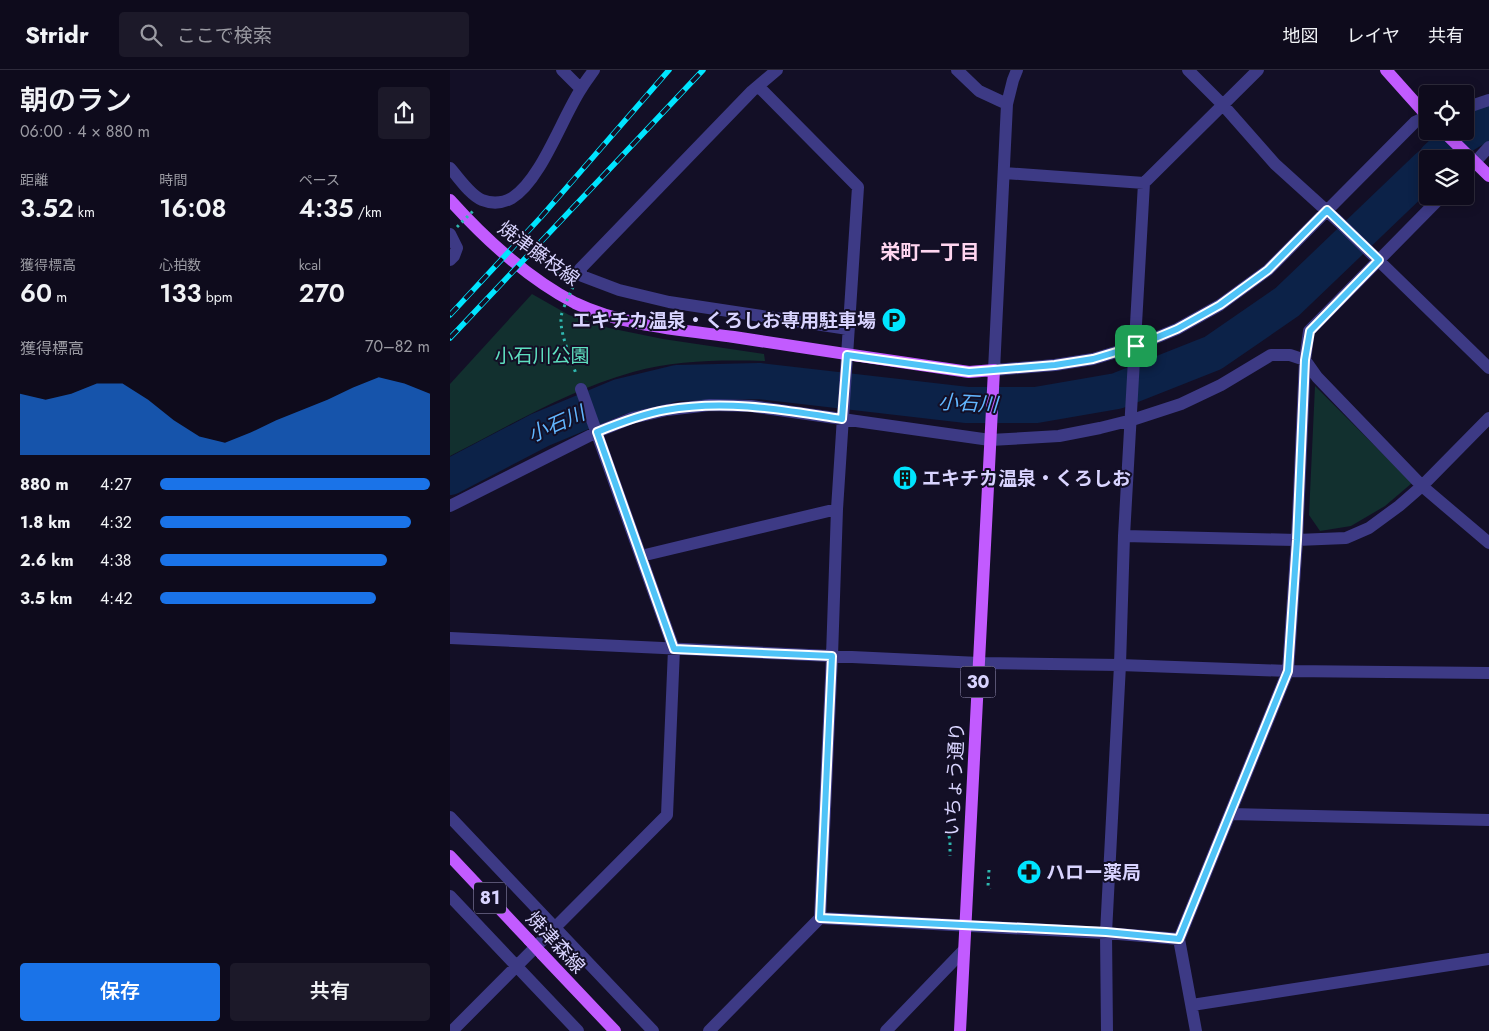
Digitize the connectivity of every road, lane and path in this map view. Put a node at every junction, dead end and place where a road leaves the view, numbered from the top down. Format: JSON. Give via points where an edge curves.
{"nodes":[{"id":1,"x":562,"y":70,"type":"edge"},
{"id":2,"x":594,"y":70,"type":"edge"},
{"id":3,"x":777,"y":70,"type":"edge"},
{"id":4,"x":957,"y":70,"type":"edge"},
{"id":5,"x":1017,"y":70,"type":"edge"},
{"id":6,"x":1188,"y":70,"type":"edge"},
{"id":7,"x":1258,"y":70,"type":"edge"},
{"id":8,"x":1386,"y":70,"type":"edge"},
{"id":9,"x":758,"y":86,"type":"junction"},
{"id":10,"x":581,"y":89,"type":"junction"},
{"id":11,"x":1489,"y":100,"type":"edge"},
{"id":12,"x":1007,"y":104,"type":"junction"},
{"id":13,"x":1223,"y":105,"type":"junction"},
{"id":14,"x":1474,"y":105,"type":"edge"},
{"id":15,"x":1419,"y":107,"type":"edge"},
{"id":16,"x":1419,"y":120,"type":"edge"},
{"id":17,"x":1451,"y":140,"type":"edge"},
{"id":18,"x":1489,"y":147,"type":"edge"},
{"id":19,"x":1461,"y":150,"type":"edge"},
{"id":20,"x":1474,"y":156,"type":"edge"},
{"id":21,"x":1474,"y":163,"type":"edge"},
{"id":22,"x":450,"y":168,"type":"edge"},
{"id":23,"x":1004,"y":174,"type":"junction"},
{"id":24,"x":1489,"y":176,"type":"edge"},
{"id":25,"x":1144,"y":183,"type":"junction"},
{"id":26,"x":450,"y":200,"type":"edge"},
{"id":27,"x":1433,"y":205,"type":"edge"},
{"id":28,"x":474,"y":210,"type":"dead end"},
{"id":29,"x":1327,"y":210,"type":"junction"},
{"id":30,"x":454,"y":230,"type":"edge"},
{"id":31,"x":567,"y":259,"type":"dead end"},
{"id":32,"x":450,"y":260,"type":"edge"},
{"id":33,"x":1379,"y":260,"type":"junction"},
{"id":34,"x":555,"y":274,"type":"dead end"},
{"id":35,"x":573,"y":286,"type":"dead end"},
{"id":36,"x":848,"y":329,"type":"junction"},
{"id":37,"x":1136,"y":346,"type":"junction"},
{"id":38,"x":846,"y":360,"type":"junction"},
{"id":39,"x":1305,"y":360,"type":"junction"},
{"id":40,"x":1489,"y":368,"type":"edge"},
{"id":41,"x":994,"y":370,"type":"junction"},
{"id":42,"x":581,"y":389,"type":"joint"},
{"id":43,"x":843,"y":417,"type":"junction"},
{"id":44,"x":1489,"y":418,"type":"edge"},
{"id":45,"x":1132,"y":420,"type":"junction"},
{"id":46,"x":595,"y":428,"type":"junction"},
{"id":47,"x":990,"y":440,"type":"junction"},
{"id":48,"x":1422,"y":486,"type":"junction"},
{"id":49,"x":450,"y":506,"type":"edge"},
{"id":50,"x":837,"y":509,"type":"junction"},
{"id":51,"x":1124,"y":536,"type":"junction"},
{"id":52,"x":1297,"y":540,"type":"junction"},
{"id":53,"x":1489,"y":543,"type":"edge"},
{"id":54,"x":641,"y":556,"type":"junction"},
{"id":55,"x":450,"y":638,"type":"edge"},
{"id":56,"x":674,"y":649,"type":"junction"},
{"id":57,"x":832,"y":656,"type":"junction"},
{"id":58,"x":979,"y":663,"type":"junction"},
{"id":59,"x":1120,"y":665,"type":"junction"},
{"id":60,"x":1288,"y":671,"type":"junction"},
{"id":61,"x":1489,"y":673,"type":"edge"},
{"id":62,"x":1231,"y":814,"type":"junction"},
{"id":63,"x":450,"y":817,"type":"edge"},
{"id":64,"x":1489,"y":820,"type":"edge"},
{"id":65,"x":949,"y":836,"type":"dead end"},
{"id":66,"x":450,"y":856,"type":"edge"},
{"id":67,"x":950,"y":856,"type":"dead end"},
{"id":68,"x":989,"y":870,"type":"dead end"},
{"id":69,"x":990,"y":889,"type":"dead end"},
{"id":70,"x":450,"y":896,"type":"edge"},
{"id":71,"x":820,"y":918,"type":"junction"},
{"id":72,"x":966,"y":925,"type":"junction"},
{"id":73,"x":555,"y":927,"type":"junction"},
{"id":74,"x":1106,"y":932,"type":"junction"},
{"id":75,"x":1179,"y":939,"type":"junction"},
{"id":76,"x":964,"y":950,"type":"junction"},
{"id":77,"x":1489,"y":959,"type":"edge"},
{"id":78,"x":516,"y":967,"type":"junction"},
{"id":79,"x":1192,"y":1005,"type":"junction"},
{"id":80,"x":452,"y":1031,"type":"edge"},
{"id":81,"x":578,"y":1031,"type":"edge"},
{"id":82,"x":615,"y":1031,"type":"edge"},
{"id":83,"x":653,"y":1031,"type":"edge"},
{"id":84,"x":709,"y":1031,"type":"edge"},
{"id":85,"x":886,"y":1031,"type":"edge"},
{"id":86,"x":960,"y":1031,"type":"edge"},
{"id":87,"x":1107,"y":1031,"type":"edge"},
{"id":88,"x":1196,"y":1031,"type":"edge"}],
"edges":[{"from":1,"to":10,"type":"street"},
{"from":2,"to":10,"type":"street"},
{"from":3,"to":9,"type":"street"},
{"from":4,"to":12,"type":"street","via":[[979,91]]},
{"from":5,"to":12,"type":"street"},
{"from":6,"to":13,"type":"street"},
{"from":7,"to":13,"type":"street"},
{"from":8,"to":15,"type":"main road"},
{"from":9,"to":36,"type":"street","via":[[858,187]]},
{"from":9,"to":36,"type":"street","via":[[580,269],[582,276],[619,290],[669,302]]},
{"from":10,"to":22,"type":"street","via":[[537,169],[513,198],[494,203],[484,201],[476,197]]},
{"from":11,"to":14,"type":"street"},
{"from":12,"to":23,"type":"street"},
{"from":13,"to":25,"type":"street"},
{"from":13,"to":29,"type":"street","via":[[1275,164]]},
{"from":16,"to":29,"type":"street"},
{"from":17,"to":19,"type":"main road"},
{"from":18,"to":20,"type":"street"},
{"from":21,"to":24,"type":"main road"},
{"from":23,"to":25,"type":"street"},
{"from":23,"to":41,"type":"street"},
{"from":25,"to":37,"type":"street"},
{"from":26,"to":38,"type":"main road","name":"焼津藤枝線","via":[[473,226],[543,283],[612,317]]},
{"from":27,"to":33,"type":"street"},
{"from":28,"to":30,"type":"path","bridge":true},
{"from":29,"to":33,"type":"street"},
{"from":29,"to":37,"type":"street","via":[[1268,270],[1220,305],[1177,329]]},
{"from":30,"to":32,"type":"street","via":[[456,248]]},
{"from":31,"to":34,"type":"path"},
{"from":33,"to":39,"type":"street","via":[[1310,331]]},
{"from":33,"to":40,"type":"street"},
{"from":35,"to":42,"type":"path","bridge":true,"via":[[561,317],[563,335]]},
{"from":36,"to":38,"type":"street"},
{"from":37,"to":41,"type":"street","via":[[1055,365]]},
{"from":37,"to":45,"type":"street"},
{"from":38,"to":41,"type":"main road","name":"焼津藤枝線","via":[[969,372]]},
{"from":38,"to":43,"type":"street"},
{"from":39,"to":45,"type":"street","via":[[1290,355],[1271,356],[1189,400]]},
{"from":39,"to":48,"type":"street","via":[[1316,377]]},
{"from":39,"to":52,"type":"street"},
{"from":41,"to":47,"type":"main road","number":"30"},
{"from":42,"to":46,"type":"street"},
{"from":43,"to":46,"type":"street","via":[[751,406],[710,405],[667,410]]},
{"from":43,"to":47,"type":"street"},
{"from":43,"to":50,"type":"street"},
{"from":44,"to":48,"type":"street"},
{"from":45,"to":47,"type":"street","via":[[1058,436]]},
{"from":45,"to":51,"type":"street"},
{"from":46,"to":49,"type":"street"},
{"from":46,"to":54,"type":"street"},
{"from":47,"to":58,"type":"main road","name":"いちょう通り","number":"30"},
{"from":48,"to":52,"type":"street","via":[[1369,528],[1346,538]]},
{"from":48,"to":53,"type":"street"},
{"from":50,"to":54,"type":"street"},
{"from":50,"to":57,"type":"street"},
{"from":51,"to":52,"type":"street"},
{"from":51,"to":59,"type":"street"},
{"from":52,"to":60,"type":"street"},
{"from":54,"to":56,"type":"street"},
{"from":55,"to":56,"type":"street"},
{"from":56,"to":57,"type":"street"},
{"from":56,"to":73,"type":"street","via":[[667,815]]},
{"from":57,"to":58,"type":"street"},
{"from":57,"to":71,"type":"street"},
{"from":58,"to":59,"type":"street"},
{"from":58,"to":72,"type":"main road","name":"いちょう通り","number":"30"},
{"from":59,"to":60,"type":"street"},
{"from":59,"to":74,"type":"street"},
{"from":60,"to":61,"type":"street"},
{"from":60,"to":62,"type":"street"},
{"from":62,"to":64,"type":"street"},
{"from":62,"to":75,"type":"street"},
{"from":63,"to":73,"type":"street"},
{"from":65,"to":67,"type":"path"},
{"from":66,"to":82,"type":"main road","name":"焼津森線","number":"81","bridge":true},
{"from":68,"to":69,"type":"path"},
{"from":70,"to":78,"type":"street"},
{"from":71,"to":72,"type":"street"},
{"from":71,"to":84,"type":"street"},
{"from":72,"to":74,"type":"street"},
{"from":72,"to":76,"type":"main road","name":"いちょう通り","number":"30"},
{"from":73,"to":78,"type":"street"},
{"from":73,"to":83,"type":"street"},
{"from":74,"to":75,"type":"street"},
{"from":74,"to":87,"type":"street"},
{"from":75,"to":79,"type":"street"},
{"from":76,"to":85,"type":"street"},
{"from":76,"to":86,"type":"main road","name":"いちょう通り","number":"30"},
{"from":77,"to":79,"type":"street"},
{"from":78,"to":80,"type":"street"},
{"from":78,"to":81,"type":"street"},
{"from":79,"to":88,"type":"street"}]}
